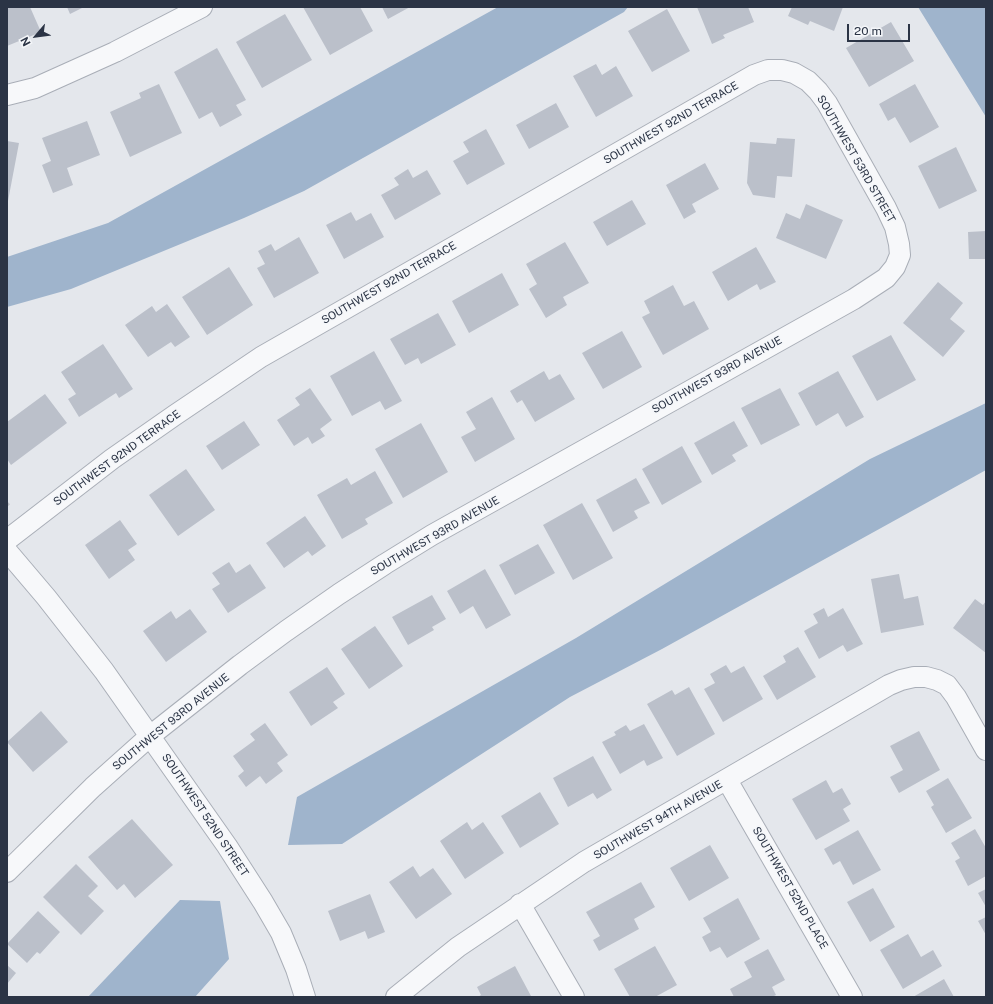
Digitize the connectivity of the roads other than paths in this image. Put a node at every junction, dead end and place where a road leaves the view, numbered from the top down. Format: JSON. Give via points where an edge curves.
{"nodes":[{"id":1,"x":202,"y":7,"type":"edge"},
{"id":2,"x":794,"y":73,"type":"joint"},
{"id":3,"x":7,"y":95,"type":"edge"},
{"id":4,"x":900,"y":255,"type":"joint"},
{"id":5,"x":7,"y":540,"type":"edge"},
{"id":6,"x":7,"y":551,"type":"edge"},
{"id":7,"x":150,"y":736,"type":"junction"},
{"id":8,"x":986,"y":750,"type":"edge"},
{"id":9,"x":727,"y":780,"type":"junction"},
{"id":10,"x":7,"y":872,"type":"edge"},
{"id":11,"x":520,"y":904,"type":"junction"},
{"id":12,"x":305,"y":997,"type":"edge"},
{"id":13,"x":396,"y":997,"type":"edge"},
{"id":14,"x":574,"y":997,"type":"edge"},
{"id":15,"x":852,"y":997,"type":"edge"}],
"edges":[{"from":1,"to":3,"type":"street","via":[[115,52],[35,88]]},
{"from":2,"to":4,"type":"street","name":"SOUTHWEST 53RD STREET","via":[[808,81],[827,104],[886,208],[895,228]]},
{"from":2,"to":5,"type":"street","name":"SOUTHWEST 92ND TERRACE","via":[[768,70],[754,75],[261,357],[112,459]]},
{"from":4,"to":7,"type":"street","name":"SOUTHWEST 93RD AVENUE","via":[[886,278],[872,288],[432,535],[385,564],[286,631]]},
{"from":6,"to":7,"type":"street","name":"SOUTHWEST 52ND STREET","via":[[104,671]]},
{"from":7,"to":10,"type":"street","name":"SOUTHWEST 93RD AVENUE","via":[[93,787]]},
{"from":7,"to":12,"type":"street","name":"SOUTHWEST 52ND STREET","via":[[264,902],[281,933]]},
{"from":8,"to":9,"type":"street","name":"SOUTHWEST 94TH AVENUE","via":[[947,685],[926,677],[914,677],[889,685]]},
{"from":9,"to":11,"type":"street","name":"SOUTHWEST 94TH AVENUE","via":[[584,862]]},
{"from":9,"to":15,"type":"street","name":"SOUTHWEST 52ND PLACE"},
{"from":11,"to":13,"type":"street","name":"SOUTHWEST 94TH AVENUE","via":[[458,947]]},
{"from":11,"to":14,"type":"street"}]}
